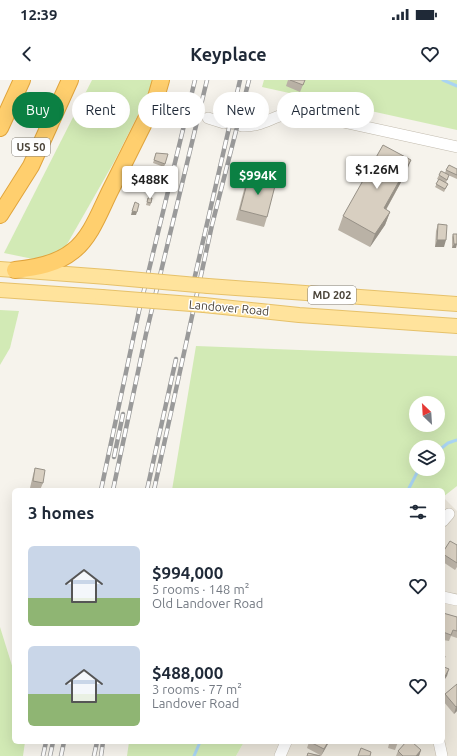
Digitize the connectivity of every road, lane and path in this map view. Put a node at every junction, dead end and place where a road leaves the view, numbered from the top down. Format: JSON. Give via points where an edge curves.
{"nodes":[{"id":1,"x":22,"y":80,"type":"edge"},
{"id":2,"x":61,"y":80,"type":"edge"},
{"id":3,"x":70,"y":80,"type":"edge"},
{"id":4,"x":161,"y":80,"type":"edge"},
{"id":5,"x":208,"y":118,"type":"dead end"},
{"id":6,"x":213,"y":120,"type":"tunnel mouth"},
{"id":7,"x":269,"y":121,"type":"edge"},
{"id":8,"x":0,"y":128,"type":"edge"},
{"id":9,"x":457,"y":147,"type":"edge"},
{"id":10,"x":0,"y":214,"type":"edge"},
{"id":11,"x":8,"y":269,"type":"edge"},
{"id":12,"x":3,"y":291,"type":"edge"},
{"id":13,"x":457,"y":304,"type":"edge"},
{"id":14,"x":457,"y":326,"type":"edge"},
{"id":15,"x":445,"y":597,"type":"edge"},
{"id":16,"x":457,"y":600,"type":"edge"},
{"id":17,"x":285,"y":744,"type":"edge"},
{"id":18,"x":439,"y":744,"type":"edge"},
{"id":19,"x":280,"y":756,"type":"edge"},
{"id":20,"x":442,"y":756,"type":"edge"}],
"edges":[{"from":1,"to":8,"type":"highway","number":"US 50"},
{"from":2,"to":10,"type":"highway","number":"US 50"},
{"from":3,"to":10,"type":"highway","via":[[31,166]]},
{"from":4,"to":11,"type":"highway","via":[[155,101],[82,241],[71,253],[51,263],[30,269]]},
{"from":5,"to":6,"type":"street"},
{"from":7,"to":9,"type":"street","via":[[283,114],[302,113]]},
{"from":11,"to":13,"type":"main road","name":"Landover Road","number":"MD 202","bridge":true},
{"from":12,"to":14,"type":"main road","name":"Landover Road","number":"MD 202","bridge":true},
{"from":15,"to":16,"type":"street"},
{"from":17,"to":19,"type":"street"},
{"from":18,"to":20,"type":"street"}]}
